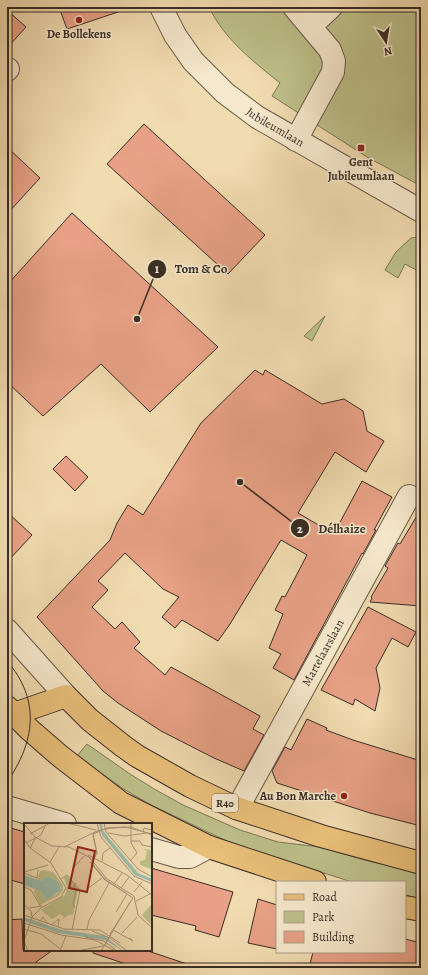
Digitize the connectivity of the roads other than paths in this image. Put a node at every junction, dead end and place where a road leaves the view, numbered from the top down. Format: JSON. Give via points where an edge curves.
{"nodes":[{"id":1,"x":161,"y":7,"type":"edge"},
{"id":2,"x":294,"y":7,"type":"edge"},
{"id":3,"x":331,"y":7,"type":"edge"},
{"id":4,"x":311,"y":26,"type":"junction"},
{"id":5,"x":296,"y":140,"type":"junction"},
{"id":6,"x":421,"y":211,"type":"edge"},
{"id":7,"x":409,"y":496,"type":"dead end"},
{"id":8,"x":7,"y":630,"type":"edge"},
{"id":9,"x":66,"y":696,"type":"junction"},
{"id":10,"x":9,"y":713,"type":"edge"},
{"id":11,"x":7,"y":807,"type":"edge"},
{"id":12,"x":236,"y":808,"type":"junction"},
{"id":13,"x":62,"y":823,"type":"edge"},
{"id":14,"x":209,"y":846,"type":"junction"},
{"id":15,"x":152,"y":849,"type":"edge"},
{"id":16,"x":421,"y":863,"type":"edge"},
{"id":17,"x":312,"y":881,"type":"edge"},
{"id":18,"x":406,"y":907,"type":"edge"},
{"id":19,"x":421,"y":910,"type":"edge"}],
"edges":[{"from":1,"to":5,"type":"street","name":"Jubileumlaan","via":[[175,35],[193,61],[225,93],[257,117]]},
{"from":2,"to":4,"type":"street"},
{"from":3,"to":4,"type":"street"},
{"from":4,"to":5,"type":"street","via":[[330,50],[334,61],[333,72]]},
{"from":5,"to":6,"type":"street","name":"Jubileumlaan"},
{"from":7,"to":12,"type":"street","name":"Martelaarslaan"},
{"from":8,"to":9,"type":"street","number":"R40"},
{"from":9,"to":10,"type":"main road"},
{"from":9,"to":12,"type":"main road","number":"R40","via":[[90,720],[132,753],[190,786]]},
{"from":10,"to":14,"type":"main road","via":[[121,803]]},
{"from":11,"to":13,"type":"street"},
{"from":12,"to":16,"type":"main road","number":"R40","via":[[320,836]]},
{"from":14,"to":15,"type":"street","via":[[190,857],[178,857]]},
{"from":14,"to":17,"type":"main road"},
{"from":18,"to":19,"type":"main road"}]}
